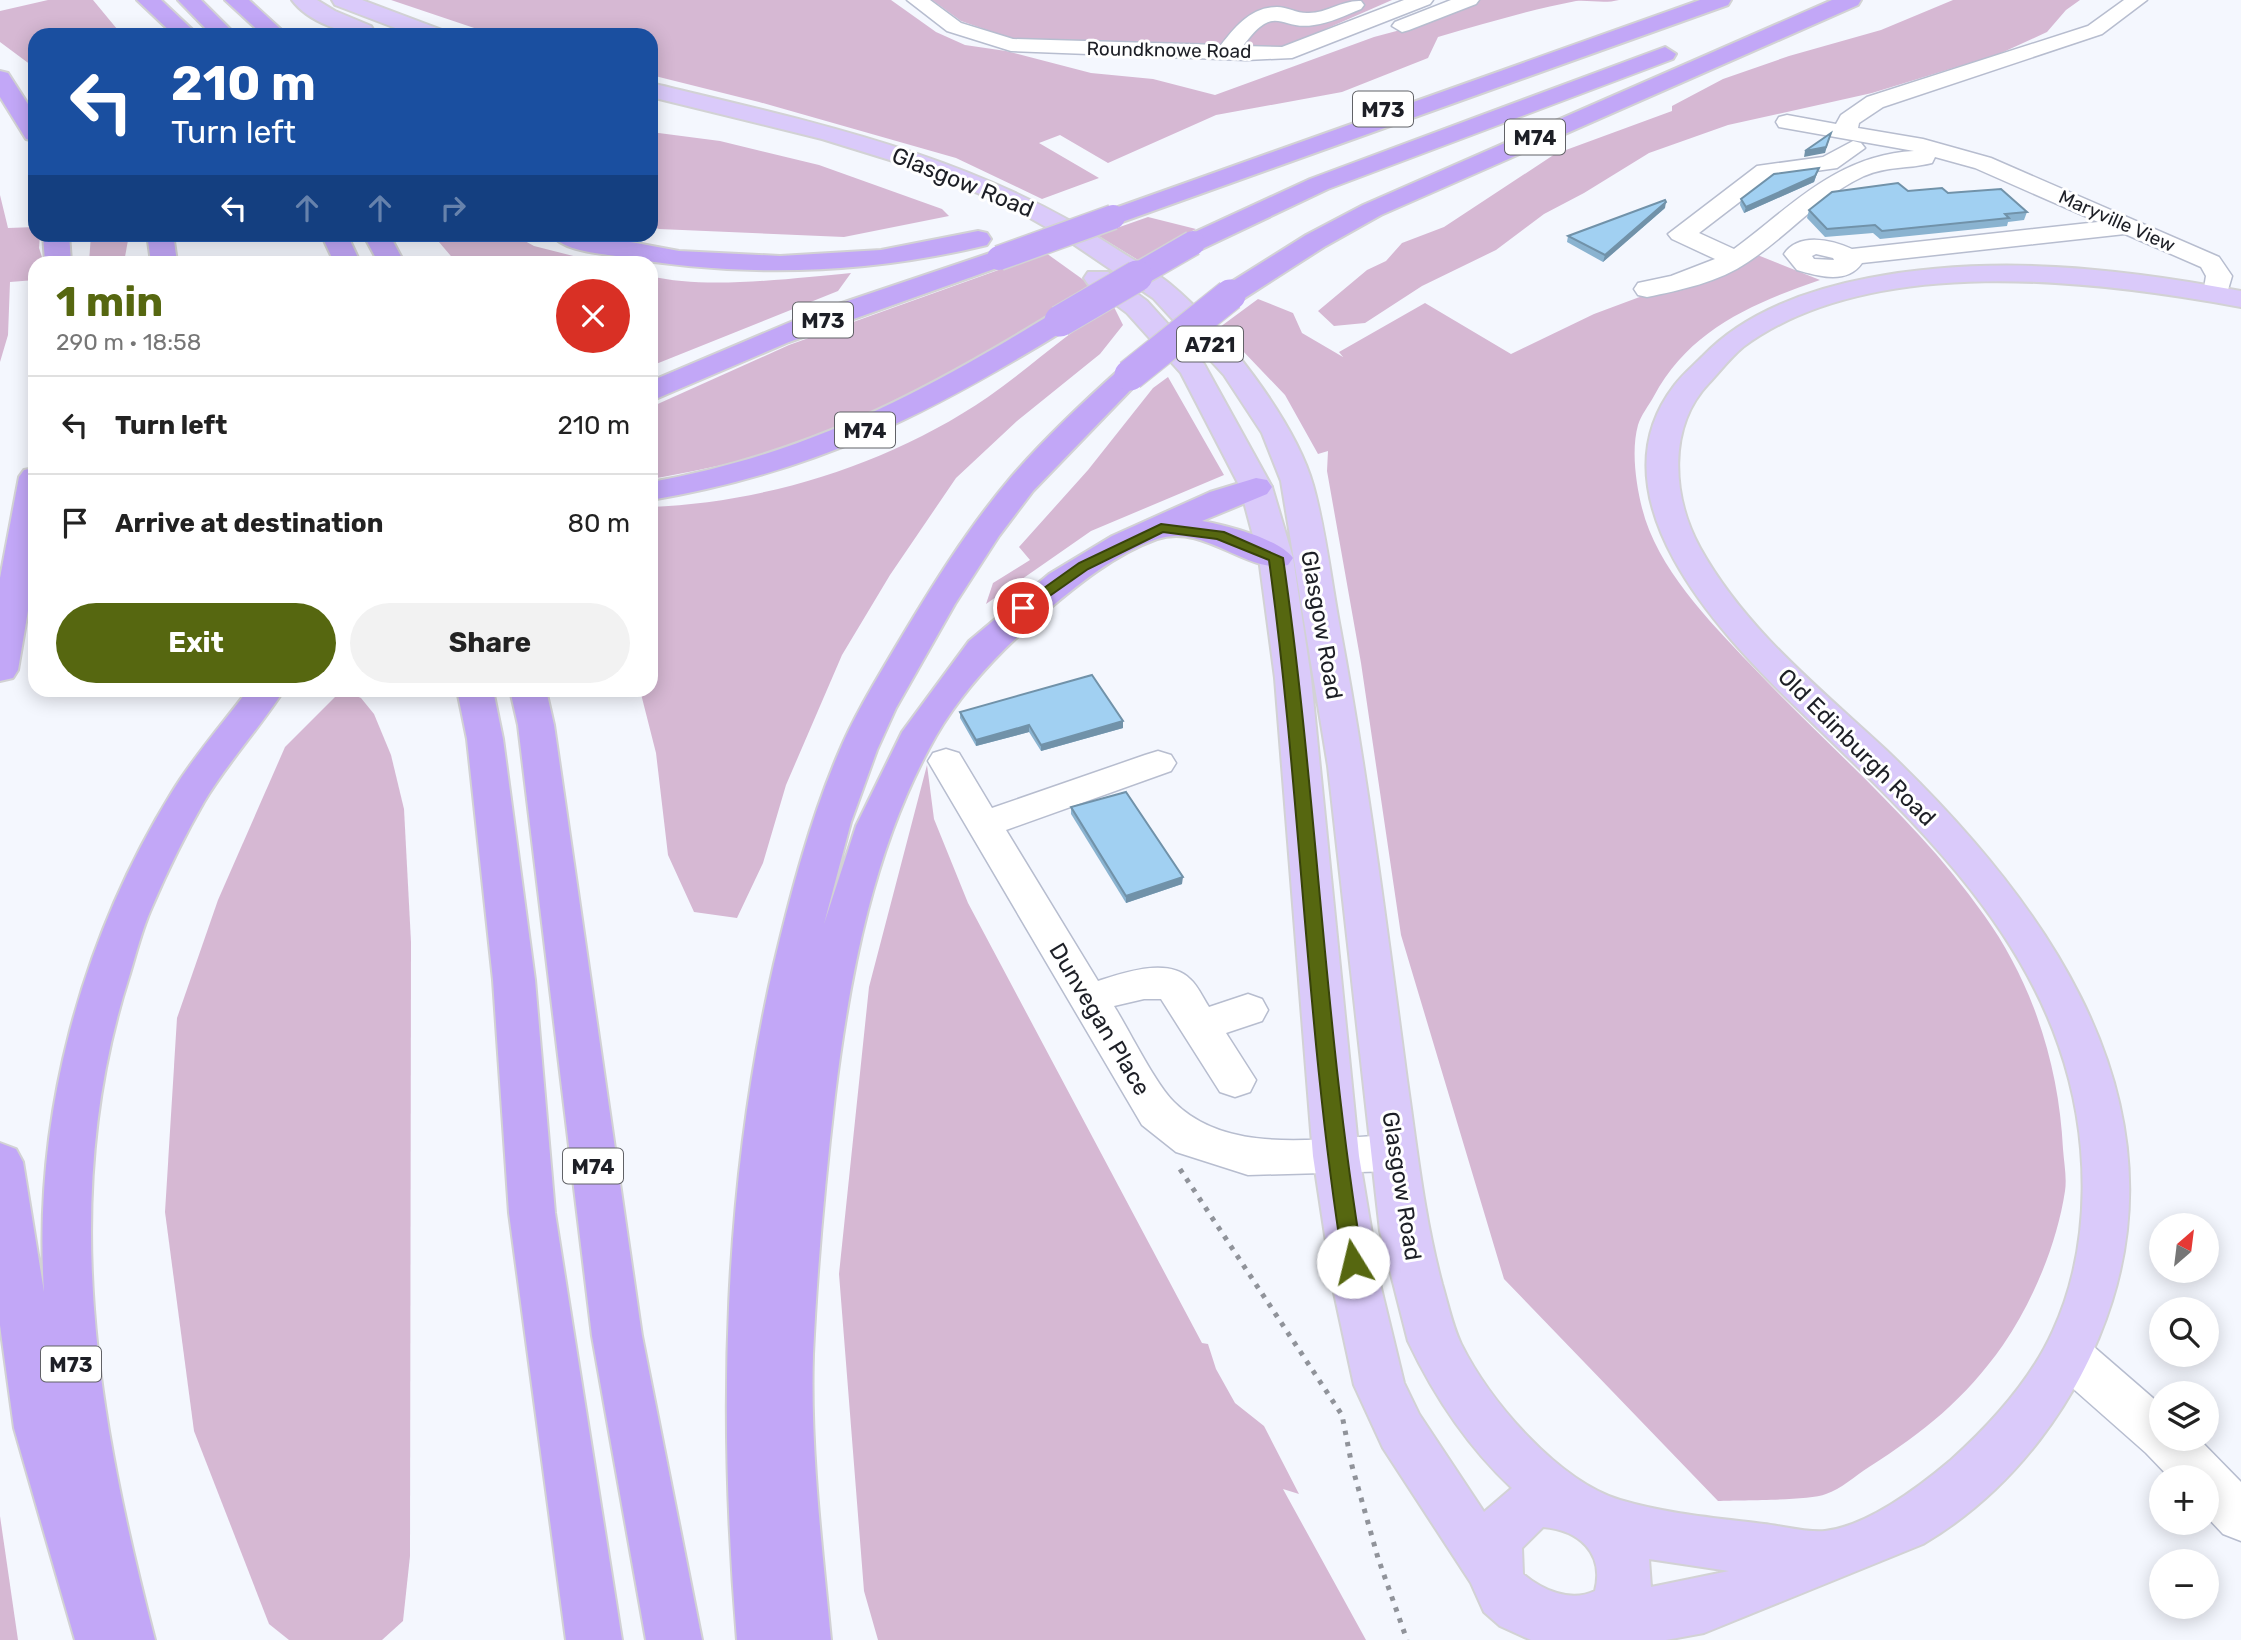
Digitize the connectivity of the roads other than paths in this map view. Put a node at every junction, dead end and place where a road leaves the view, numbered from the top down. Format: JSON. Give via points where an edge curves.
{"nodes":[{"id":1,"x":148,"y":0,"type":"edge"},
{"id":2,"x":189,"y":0,"type":"edge"},
{"id":3,"x":236,"y":0,"type":"edge"},
{"id":4,"x":303,"y":0,"type":"edge"},
{"id":5,"x":343,"y":0,"type":"edge"},
{"id":6,"x":917,"y":0,"type":"edge"},
{"id":7,"x":1366,"y":0,"type":"edge"},
{"id":8,"x":1423,"y":0,"type":"edge"},
{"id":9,"x":1469,"y":0,"type":"edge"},
{"id":10,"x":1720,"y":0,"type":"edge"},
{"id":11,"x":1800,"y":0,"type":"edge"},
{"id":12,"x":1850,"y":0,"type":"edge"},
{"id":13,"x":2137,"y":0,"type":"edge"},
{"id":14,"x":179,"y":28,"type":"edge"},
{"id":15,"x":218,"y":28,"type":"edge"},
{"id":16,"x":268,"y":28,"type":"edge"},
{"id":17,"x":355,"y":28,"type":"edge"},
{"id":18,"x":417,"y":28,"type":"edge"},
{"id":19,"x":1228,"y":51,"type":"junction"},
{"id":20,"x":0,"y":61,"type":"edge"},
{"id":21,"x":0,"y":78,"type":"edge"},
{"id":22,"x":28,"y":83,"type":"edge"},
{"id":23,"x":658,"y":92,"type":"edge"},
{"id":24,"x":658,"y":110,"type":"edge"},
{"id":25,"x":1787,"y":122,"type":"dead end"},
{"id":26,"x":28,"y":123,"type":"edge"},
{"id":27,"x":1851,"y":134,"type":"junction"},
{"id":28,"x":1988,"y":165,"type":"junction"},
{"id":29,"x":2131,"y":226,"type":"junction"},
{"id":30,"x":584,"y":242,"type":"edge"},
{"id":31,"x":988,"y":248,"type":"junction"},
{"id":32,"x":1847,"y":257,"type":"dead end"},
{"id":33,"x":1735,"y":259,"type":"junction"},
{"id":34,"x":1647,"y":289,"type":"dead end"},
{"id":35,"x":2229,"y":297,"type":"edge"},
{"id":36,"x":1235,"y":370,"type":"junction"},
{"id":37,"x":658,"y":389,"type":"edge"},
{"id":38,"x":1256,"y":487,"type":"junction"},
{"id":39,"x":658,"y":489,"type":"edge"},
{"id":40,"x":28,"y":516,"type":"edge"},
{"id":41,"x":1161,"y":528,"type":"junction"},
{"id":42,"x":1276,"y":558,"type":"junction"},
{"id":43,"x":927,"y":623,"type":"junction"},
{"id":44,"x":0,"y":670,"type":"edge"},
{"id":45,"x":260,"y":697,"type":"edge"},
{"id":46,"x":476,"y":697,"type":"edge"},
{"id":47,"x":530,"y":697,"type":"edge"},
{"id":48,"x":946,"y":761,"type":"dead end"},
{"id":49,"x":1158,"y":764,"type":"dead end"},
{"id":50,"x":984,"y":824,"type":"junction"},
{"id":51,"x":1088,"y":999,"type":"junction"},
{"id":52,"x":1248,"y":1010,"type":"dead end"},
{"id":53,"x":1200,"y":1026,"type":"junction"},
{"id":54,"x":1235,"y":1080,"type":"dead end"},
{"id":55,"x":1395,"y":1153,"type":"junction"},
{"id":56,"x":1336,"y":1156,"type":"junction"},
{"id":57,"x":0,"y":1162,"type":"edge"},
{"id":58,"x":789,"y":1351,"type":"junction"},
{"id":59,"x":2069,"y":1355,"type":"junction"},
{"id":60,"x":2149,"y":1425,"type":"edge"},
{"id":61,"x":2177,"y":1451,"type":"edge"},
{"id":62,"x":2190,"y":1465,"type":"edge"},
{"id":63,"x":2219,"y":1494,"type":"edge"},
{"id":64,"x":1581,"y":1511,"type":"junction"},
{"id":65,"x":2241,"y":1517,"type":"edge"},
{"id":66,"x":1825,"y":1557,"type":"junction"},
{"id":67,"x":1496,"y":1600,"type":"edge"},
{"id":68,"x":1601,"y":1631,"type":"edge"},
{"id":69,"x":103,"y":1640,"type":"edge"},
{"id":70,"x":127,"y":1640,"type":"edge"},
{"id":71,"x":594,"y":1640,"type":"edge"},
{"id":72,"x":674,"y":1640,"type":"edge"},
{"id":73,"x":765,"y":1640,"type":"edge"},
{"id":74,"x":803,"y":1640,"type":"edge"}],
"edges":[{"from":1,"to":14,"type":"highway"},
{"from":2,"to":15,"type":"highway"},
{"from":3,"to":16,"type":"highway"},
{"from":4,"to":17,"type":"main road"},
{"from":5,"to":18,"type":"main road"},
{"from":6,"to":19,"type":"street","name":"Roundknowe Road","via":[[954,27],[1011,45]]},
{"from":7,"to":19,"type":"street","via":[[1311,20],[1276,13],[1249,23]]},
{"from":8,"to":19,"type":"street","name":"Roundknowe Road","via":[[1284,53]]},
{"from":9,"to":19,"type":"street","via":[[1320,61]]},
{"from":10,"to":31,"type":"highway","number":"M73","bridge":true},
{"from":11,"to":39,"type":"highway","number":"M74","bridge":true,"via":[[1319,184],[1193,243],[951,388],[871,428],[780,462]]},
{"from":12,"to":43,"type":"highway","number":"M74","bridge":true,"via":[[1372,210],[1230,295],[1130,375],[1040,463],[966,559]]},
{"from":13,"to":27,"type":"street","via":[[2095,30],[1875,102],[1849,120]]},
{"from":20,"to":22,"type":"highway"},
{"from":21,"to":26,"type":"highway"},
{"from":23,"to":36,"type":"main road","name":"Glasgow Road","number":"A721","via":[[928,164],[1018,201],[1163,292]]},
{"from":24,"to":38,"type":"main road","name":"Glasgow Road","number":"A721","via":[[882,168],[1028,231],[1138,307],[1194,370]]},
{"from":25,"to":27,"type":"street"},
{"from":27,"to":28,"type":"street","via":[[1923,146]]},
{"from":27,"to":33,"type":"street","via":[[1853,148],[1829,163],[1765,171],[1681,234]]},
{"from":28,"to":29,"type":"street","name":"Maryville View"},
{"from":28,"to":33,"type":"street","via":[[1908,158],[1854,170],[1832,181]]},
{"from":29,"to":32,"type":"street"},
{"from":29,"to":35,"type":"street","name":"Maryville View","via":[[2210,262]]},
{"from":30,"to":31,"type":"highway","via":[[679,258],[780,264]]},
{"from":31,"to":37,"type":"highway","number":"M73"},
{"from":33,"to":34,"type":"street","via":[[1686,280]]},
{"from":35,"to":59,"type":"main road","name":"Old Edinburgh Road","via":[[2114,278],[1991,274],[1891,283],[1813,301],[1746,332],[1700,372],[1679,402],[1662,453],[1673,526],[1700,575],[1763,653],[1882,769],[1986,881],[2045,963],[2068,1010],[2098,1099],[2108,1195],[2104,1245],[2090,1304]]},
{"from":36,"to":38,"type":"main road","via":[[1280,474],[1278,480]]},
{"from":36,"to":55,"type":"main road","name":"Glasgow Road","number":"A721","via":[[1277,433],[1297,481],[1347,766]]},
{"from":38,"to":41,"type":"highway"},
{"from":38,"to":42,"type":"main road","name":"Glasgow Road","number":"A721"},
{"from":40,"to":44,"type":"highway"},
{"from":41,"to":42,"type":"highway","via":[[1219,535]]},
{"from":41,"to":58,"type":"highway","via":[[1084,566],[998,630],[936,703],[893,783],[854,890],[815,1066]]},
{"from":42,"to":56,"type":"main road","name":"Glasgow Road","number":"A721","via":[[1293,678]]},
{"from":43,"to":58,"type":"highway","number":"M74","via":[[846,823],[807,986],[787,1131]]},
{"from":43,"to":73,"type":"highway","number":"M74","via":[[870,724],[827,837],[789,986],[772,1079],[761,1176],[752,1396],[755,1556]]},
{"from":45,"to":70,"type":"highway","number":"M73","via":[[179,811],[147,873],[91,1023],[78,1082],[65,1209],[71,1362],[94,1506]]},
{"from":46,"to":71,"type":"highway","number":"M74","via":[[513,980],[532,1213]]},
{"from":47,"to":72,"type":"highway","number":"M74","via":[[617,1336]]},
{"from":48,"to":50,"type":"street","name":"Dunvegan Place"},
{"from":49,"to":50,"type":"street"},
{"from":50,"to":51,"type":"street","name":"Dunvegan Place"},
{"from":51,"to":53,"type":"street","via":[[1128,988],[1169,985]]},
{"from":51,"to":56,"type":"street","name":"Dunvegan Place","via":[[1157,1114],[1191,1140],[1248,1157]]},
{"from":52,"to":53,"type":"street"},
{"from":53,"to":54,"type":"street"},
{"from":55,"to":56,"type":"street","name":"Dunvegan Place"},
{"from":55,"to":64,"type":"main road","name":"Glasgow Road","number":"A721","via":[[1404,1231],[1433,1341],[1459,1387],[1503,1446]]},
{"from":56,"to":67,"type":"main road","name":"Glasgow Road","number":"A721","via":[[1357,1288],[1379,1385],[1401,1430],[1458,1521]]},
{"from":57,"to":69,"type":"highway","via":[[40,1428]]},
{"from":58,"to":74,"type":"highway","via":[[791,1500]]},
{"from":59,"to":60,"type":"street"},
{"from":59,"to":66,"type":"main road","name":"Old Edinburgh Road","via":[[2010,1440],[1959,1486],[1907,1524]]},
{"from":61,"to":62,"type":"street"},
{"from":63,"to":65,"type":"street"},
{"from":64,"to":66,"type":"main road","name":"Old Edinburgh Road","via":[[1668,1538]]},
{"from":64,"to":67,"type":"main road","via":[[1539,1503],[1510,1520],[1497,1537]]},
{"from":64,"to":68,"type":"main road","via":[[1618,1544],[1625,1562],[1623,1594]]},
{"from":66,"to":68,"type":"main road","name":"Old Edinburgh Road","via":[[1706,1606]]},
{"from":67,"to":68,"type":"main road","via":[[1549,1633],[1572,1638]]}]}
